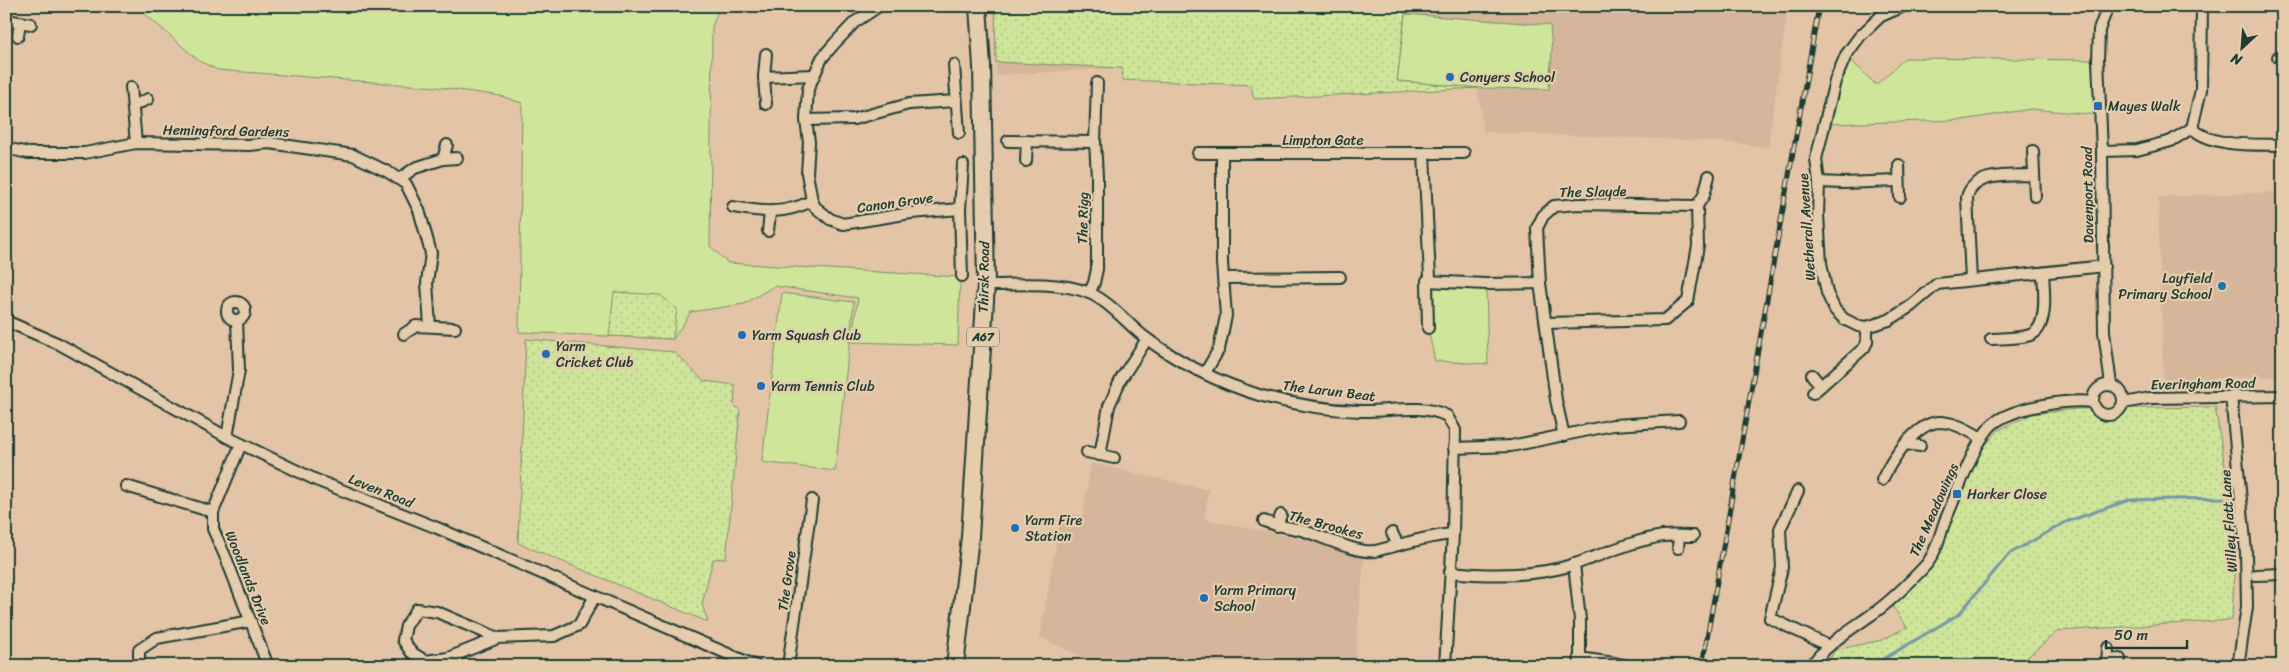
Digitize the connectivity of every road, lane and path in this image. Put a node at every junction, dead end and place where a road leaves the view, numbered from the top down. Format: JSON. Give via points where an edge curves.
{"nodes":[{"id":1,"x":879,"y":6,"type":"edge"},
{"id":2,"x":978,"y":6,"type":"edge"},
{"id":3,"x":1904,"y":6,"type":"edge"},
{"id":4,"x":2108,"y":6,"type":"edge"},
{"id":5,"x":2202,"y":6,"type":"edge"},
{"id":6,"x":6,"y":20,"type":"edge"},
{"id":7,"x":20,"y":22,"type":"junction"},
{"id":8,"x":31,"y":24,"type":"dead end"},
{"id":9,"x":18,"y":36,"type":"dead end"},
{"id":10,"x":766,"y":54,"type":"dead end"},
{"id":11,"x":954,"y":65,"type":"dead end"},
{"id":12,"x":814,"y":75,"type":"junction"},
{"id":13,"x":764,"y":77,"type":"junction"},
{"id":14,"x":1096,"y":83,"type":"dead end"},
{"id":15,"x":131,"y":87,"type":"dead end"},
{"id":16,"x":148,"y":99,"type":"dead end"},
{"id":17,"x":956,"y":101,"type":"junction"},
{"id":18,"x":766,"y":104,"type":"dead end"},
{"id":19,"x":133,"y":106,"type":"junction"},
{"id":20,"x":806,"y":120,"type":"junction"},
{"id":21,"x":2192,"y":128,"type":"junction"},
{"id":22,"x":959,"y":133,"type":"dead end"},
{"id":23,"x":1008,"y":140,"type":"dead end"},
{"id":24,"x":1027,"y":141,"type":"junction"},
{"id":25,"x":1095,"y":142,"type":"junction"},
{"id":26,"x":136,"y":143,"type":"junction"},
{"id":27,"x":447,"y":145,"type":"dead end"},
{"id":28,"x":2283,"y":145,"type":"edge"},
{"id":29,"x":6,"y":148,"type":"edge"},
{"id":30,"x":2033,"y":151,"type":"dead end"},
{"id":31,"x":2102,"y":151,"type":"junction"},
{"id":32,"x":1198,"y":153,"type":"dead end"},
{"id":33,"x":1464,"y":153,"type":"dead end"},
{"id":34,"x":1222,"y":154,"type":"junction"},
{"id":35,"x":1424,"y":154,"type":"junction"},
{"id":36,"x":457,"y":158,"type":"dead end"},
{"id":37,"x":443,"y":159,"type":"junction"},
{"id":38,"x":1026,"y":161,"type":"dead end"},
{"id":39,"x":962,"y":165,"type":"dead end"},
{"id":40,"x":1899,"y":165,"type":"dead end"},
{"id":41,"x":2034,"y":175,"type":"junction"},
{"id":42,"x":1709,"y":176,"type":"dead end"},
{"id":43,"x":399,"y":179,"type":"junction"},
{"id":44,"x":1899,"y":181,"type":"junction"},
{"id":45,"x":1819,"y":182,"type":"junction"},
{"id":46,"x":2035,"y":196,"type":"dead end"},
{"id":47,"x":1900,"y":197,"type":"dead end"},
{"id":48,"x":812,"y":201,"type":"junction"},
{"id":49,"x":1697,"y":206,"type":"junction"},
{"id":50,"x":734,"y":207,"type":"dead end"},
{"id":51,"x":960,"y":209,"type":"junction"},
{"id":52,"x":770,"y":213,"type":"junction"},
{"id":53,"x":768,"y":231,"type":"dead end"},
{"id":54,"x":2104,"y":266,"type":"junction"},
{"id":55,"x":2043,"y":274,"type":"junction"},
{"id":56,"x":962,"y":276,"type":"dead end"},
{"id":57,"x":1340,"y":277,"type":"dead end"},
{"id":58,"x":1224,"y":278,"type":"junction"},
{"id":59,"x":1971,"y":280,"type":"junction"},
{"id":60,"x":1427,"y":281,"type":"junction"},
{"id":61,"x":1540,"y":284,"type":"junction"},
{"id":62,"x":986,"y":286,"type":"junction"},
{"id":63,"x":1089,"y":293,"type":"junction"},
{"id":64,"x":6,"y":321,"type":"edge"},
{"id":65,"x":237,"y":321,"type":"dead end"},
{"id":66,"x":1546,"y":323,"type":"junction"},
{"id":67,"x":430,"y":326,"type":"junction"},
{"id":68,"x":1867,"y":327,"type":"junction"},
{"id":69,"x":455,"y":328,"type":"dead end"},
{"id":70,"x":1428,"y":328,"type":"dead end"},
{"id":71,"x":404,"y":334,"type":"dead end"},
{"id":72,"x":1147,"y":339,"type":"junction"},
{"id":73,"x":1991,"y":339,"type":"dead end"},
{"id":74,"x":1205,"y":373,"type":"junction"},
{"id":75,"x":1812,"y":375,"type":"dead end"},
{"id":76,"x":2111,"y":385,"type":"junction"},
{"id":77,"x":2231,"y":396,"type":"junction"},
{"id":78,"x":2283,"y":396,"type":"edge"},
{"id":79,"x":2093,"y":402,"type":"junction"},
{"id":80,"x":2124,"y":403,"type":"junction"},
{"id":81,"x":1679,"y":421,"type":"dead end"},
{"id":82,"x":1564,"y":436,"type":"junction"},
{"id":83,"x":227,"y":437,"type":"junction"},
{"id":84,"x":1982,"y":438,"type":"junction"},
{"id":85,"x":241,"y":444,"type":"junction"},
{"id":86,"x":1906,"y":444,"type":"junction"},
{"id":87,"x":1920,"y":446,"type":"dead end"},
{"id":88,"x":1454,"y":448,"type":"junction"},
{"id":89,"x":1087,"y":452,"type":"dead end"},
{"id":90,"x":1100,"y":455,"type":"junction"},
{"id":91,"x":1114,"y":458,"type":"dead end"},
{"id":92,"x":1882,"y":480,"type":"dead end"},
{"id":93,"x":126,"y":486,"type":"dead end"},
{"id":94,"x":1798,"y":491,"type":"dead end"},
{"id":95,"x":812,"y":500,"type":"dead end"},
{"id":96,"x":213,"y":512,"type":"junction"},
{"id":97,"x":1281,"y":515,"type":"dead end"},
{"id":98,"x":1264,"y":521,"type":"dead end"},
{"id":99,"x":1277,"y":526,"type":"junction"},
{"id":100,"x":1392,"y":533,"type":"dead end"},
{"id":101,"x":1453,"y":534,"type":"junction"},
{"id":102,"x":1679,"y":536,"type":"junction"},
{"id":103,"x":1693,"y":536,"type":"dead end"},
{"id":104,"x":1398,"y":545,"type":"junction"},
{"id":105,"x":1678,"y":548,"type":"dead end"},
{"id":106,"x":1574,"y":564,"type":"junction"},
{"id":107,"x":1450,"y":572,"type":"junction"},
{"id":108,"x":2283,"y":574,"type":"edge"},
{"id":109,"x":2256,"y":575,"type":"dead end"},
{"id":110,"x":595,"y":596,"type":"junction"},
{"id":111,"x":251,"y":621,"type":"junction"},
{"id":112,"x":498,"y":638,"type":"junction"},
{"id":113,"x":1829,"y":646,"type":"junction"},
{"id":114,"x":2108,"y":648,"type":"dead end"},
{"id":115,"x":2120,"y":659,"type":"dead end"},
{"id":116,"x":1579,"y":662,"type":"edge"},
{"id":117,"x":2107,"y":663,"type":"edge"},
{"id":118,"x":1614,"y":664,"type":"edge"},
{"id":119,"x":139,"y":666,"type":"edge"},
{"id":120,"x":268,"y":666,"type":"edge"},
{"id":121,"x":756,"y":666,"type":"edge"},
{"id":122,"x":788,"y":666,"type":"edge"},
{"id":123,"x":955,"y":666,"type":"edge"},
{"id":124,"x":1445,"y":666,"type":"edge"},
{"id":125,"x":1630,"y":666,"type":"edge"},
{"id":126,"x":1810,"y":666,"type":"edge"},
{"id":127,"x":2238,"y":666,"type":"edge"}],
"edges":[{"from":1,"to":12,"type":"street","via":[[855,22],[834,44]]},
{"from":2,"to":62,"type":"main road","name":"Thirsk Road","number":"A67"},
{"from":3,"to":45,"type":"street","name":"Wetherall Avenue","via":[[1881,16],[1860,36],[1841,64],[1816,159]]},
{"from":4,"to":31,"type":"street","name":"Davenport Road","via":[[2099,30],[2098,106]]},
{"from":5,"to":21,"type":"street","via":[[2201,90]]},
{"from":6,"to":7,"type":"street"},
{"from":7,"to":8,"type":"street"},
{"from":7,"to":9,"type":"street"},
{"from":10,"to":13,"type":"street"},
{"from":11,"to":17,"type":"street"},
{"from":12,"to":13,"type":"street"},
{"from":12,"to":20,"type":"street","via":[[808,89]]},
{"from":13,"to":18,"type":"street"},
{"from":14,"to":25,"type":"street","name":"The Rigg"},
{"from":15,"to":19,"type":"street"},
{"from":16,"to":19,"type":"street"},
{"from":17,"to":20,"type":"street","via":[[909,104],[854,119]]},
{"from":17,"to":22,"type":"street"},
{"from":19,"to":26,"type":"street"},
{"from":20,"to":48,"type":"street","via":[[809,142],[807,174]]},
{"from":21,"to":28,"type":"street","via":[[2210,139]]},
{"from":21,"to":31,"type":"street","via":[[2171,141],[2137,150]]},
{"from":23,"to":24,"type":"street"},
{"from":24,"to":25,"type":"street"},
{"from":24,"to":38,"type":"street"},
{"from":25,"to":63,"type":"street","name":"The Rigg","via":[[1097,269]]},
{"from":26,"to":29,"type":"street","name":"Hemingford Gardens","via":[[85,153],[28,153]]},
{"from":26,"to":43,"type":"street","name":"Hemingford Gardens","via":[[305,146],[353,155]]},
{"from":27,"to":37,"type":"street"},
{"from":30,"to":41,"type":"street"},
{"from":31,"to":54,"type":"street","name":"Davenport Road"},
{"from":32,"to":34,"type":"street","name":"Limpton Gate"},
{"from":33,"to":35,"type":"street","name":"Limpton Gate"},
{"from":34,"to":35,"type":"street","name":"Limpton Gate"},
{"from":34,"to":58,"type":"street"},
{"from":35,"to":60,"type":"street","via":[[1430,278]]},
{"from":36,"to":37,"type":"street"},
{"from":37,"to":43,"type":"street","via":[[415,168]]},
{"from":39,"to":51,"type":"street"},
{"from":40,"to":44,"type":"street"},
{"from":41,"to":46,"type":"street"},
{"from":41,"to":59,"type":"street","via":[[1987,178],[1970,188],[1967,197]]},
{"from":42,"to":49,"type":"street"},
{"from":43,"to":67,"type":"street","name":"Hemingford Gardens","via":[[406,184],[419,210],[431,253],[427,283]]},
{"from":44,"to":45,"type":"street"},
{"from":44,"to":47,"type":"street"},
{"from":45,"to":68,"type":"street","name":"Wetherall Avenue","via":[[1820,234],[1827,293],[1834,310],[1844,319]]},
{"from":48,"to":51,"type":"street","name":"Canon Grove","via":[[830,219],[843,224]]},
{"from":48,"to":52,"type":"street","via":[[794,209]]},
{"from":49,"to":61,"type":"street","name":"The Slayde","via":[[1554,206],[1543,216],[1537,228]]},
{"from":49,"to":66,"type":"street","via":[[1698,246],[1688,301],[1678,311],[1665,320]]},
{"from":50,"to":52,"type":"street"},
{"from":51,"to":56,"type":"street"},
{"from":52,"to":53,"type":"street"},
{"from":54,"to":55,"type":"street"},
{"from":54,"to":76,"type":"street","name":"Davenport Road","via":[[2104,332]]},
{"from":55,"to":59,"type":"street"},
{"from":55,"to":73,"type":"street","via":[[2046,309],[2036,331],[2031,335]]},
{"from":57,"to":58,"type":"street"},
{"from":58,"to":74,"type":"street","via":[[1226,316],[1220,349]]},
{"from":59,"to":68,"type":"street","via":[[1937,284],[1889,320]]},
{"from":60,"to":61,"type":"street"},
{"from":60,"to":70,"type":"street"},
{"from":61,"to":66,"type":"street","name":"The Slayde"},
{"from":62,"to":63,"type":"street","name":"The Larun Beat","via":[[1069,287]]},
{"from":62,"to":123,"type":"main road","name":"Thirsk Road","number":"A67","via":[[970,537]]},
{"from":63,"to":72,"type":"street","name":"The Larun Beat"},
{"from":64,"to":83,"type":"street","name":"Leven Road","via":[[59,344]]},
{"from":65,"to":83,"type":"street","via":[[239,370]]},
{"from":66,"to":82,"type":"street","name":"The Slayde"},
{"from":67,"to":69,"type":"street"},
{"from":67,"to":71,"type":"street","via":[[416,326]]},
{"from":68,"to":75,"type":"street","via":[[1864,348],[1817,390]]},
{"from":72,"to":74,"type":"street","name":"The Larun Beat"},
{"from":72,"to":90,"type":"street","via":[[1121,379],[1109,406]]},
{"from":74,"to":88,"type":"street","name":"The Larun Beat","via":[[1258,394],[1308,405],[1359,411],[1424,409],[1438,412],[1447,416],[1455,430]]},
{"from":76,"to":79,"type":"street","via":[[2097,389]]},
{"from":76,"to":80,"type":"street","via":[[2121,391]]},
{"from":77,"to":78,"type":"street","name":"Everingham Road"},
{"from":77,"to":80,"type":"street","name":"Everingham Road","via":[[2150,398]]},
{"from":77,"to":127,"type":"street","name":"Willey Flatt Lane","via":[[2246,552],[2247,607]]},
{"from":79,"to":80,"type":"street","via":[[2098,413],[2110,416],[2118,413]]},
{"from":79,"to":84,"type":"street","name":"The Meadowings","via":[[2077,400],[2027,409],[1994,423]]},
{"from":81,"to":82,"type":"street","via":[[1613,425]]},
{"from":82,"to":88,"type":"street","via":[[1511,446]]},
{"from":83,"to":85,"type":"street","name":"Leven Road"},
{"from":84,"to":86,"type":"street","via":[[1961,426],[1938,422],[1926,426]]},
{"from":84,"to":113,"type":"street","name":"The Meadowings","via":[[1926,565],[1872,614]]},
{"from":85,"to":96,"type":"street","name":"Woodlands Drive"},
{"from":85,"to":110,"type":"street","name":"Leven Road","via":[[316,480]]},
{"from":86,"to":87,"type":"street"},
{"from":86,"to":92,"type":"street"},
{"from":88,"to":101,"type":"street","name":"The Larun Beat"},
{"from":89,"to":90,"type":"street"},
{"from":90,"to":91,"type":"street"},
{"from":93,"to":96,"type":"street"},
{"from":94,"to":113,"type":"street","via":[[1780,529],[1782,568],[1770,618]]},
{"from":95,"to":122,"type":"street","name":"The Grove"},
{"from":96,"to":111,"type":"street","name":"Woodlands Drive","via":[[213,529]]},
{"from":97,"to":99,"type":"street","name":"The Brookes"},
{"from":98,"to":99,"type":"street","name":"The Brookes"},
{"from":99,"to":104,"type":"street","name":"The Brookes","via":[[1373,551]]},
{"from":100,"to":104,"type":"street"},
{"from":101,"to":104,"type":"street","name":"The Brookes","via":[[1432,535]]},
{"from":101,"to":107,"type":"street","name":"The Larun Beat"},
{"from":102,"to":103,"type":"street"},
{"from":102,"to":105,"type":"street"},
{"from":102,"to":106,"type":"street","via":[[1654,538]]},
{"from":106,"to":107,"type":"street","via":[[1530,573],[1482,575]]},
{"from":106,"to":116,"type":"street","via":[[1580,620]]},
{"from":107,"to":124,"type":"street","name":"The Larun Beat"},
{"from":108,"to":109,"type":"street"},
{"from":110,"to":112,"type":"street","via":[[579,626],[554,636]]},
{"from":110,"to":121,"type":"street","name":"Leven Road"},
{"from":111,"to":119,"type":"street","via":[[157,638],[139,650]]},
{"from":111,"to":120,"type":"street","name":"Woodlands Drive"},
{"from":112,"to":112,"type":"street","via":[[448,658],[424,661],[411,652],[403,640],[406,626],[417,609],[437,612]]},
{"from":113,"to":126,"type":"street","name":"The Meadowings"},
{"from":114,"to":117,"type":"street"},
{"from":115,"to":117,"type":"street"},
{"from":116,"to":118,"type":"street"},
{"from":118,"to":125,"type":"street"}]}
